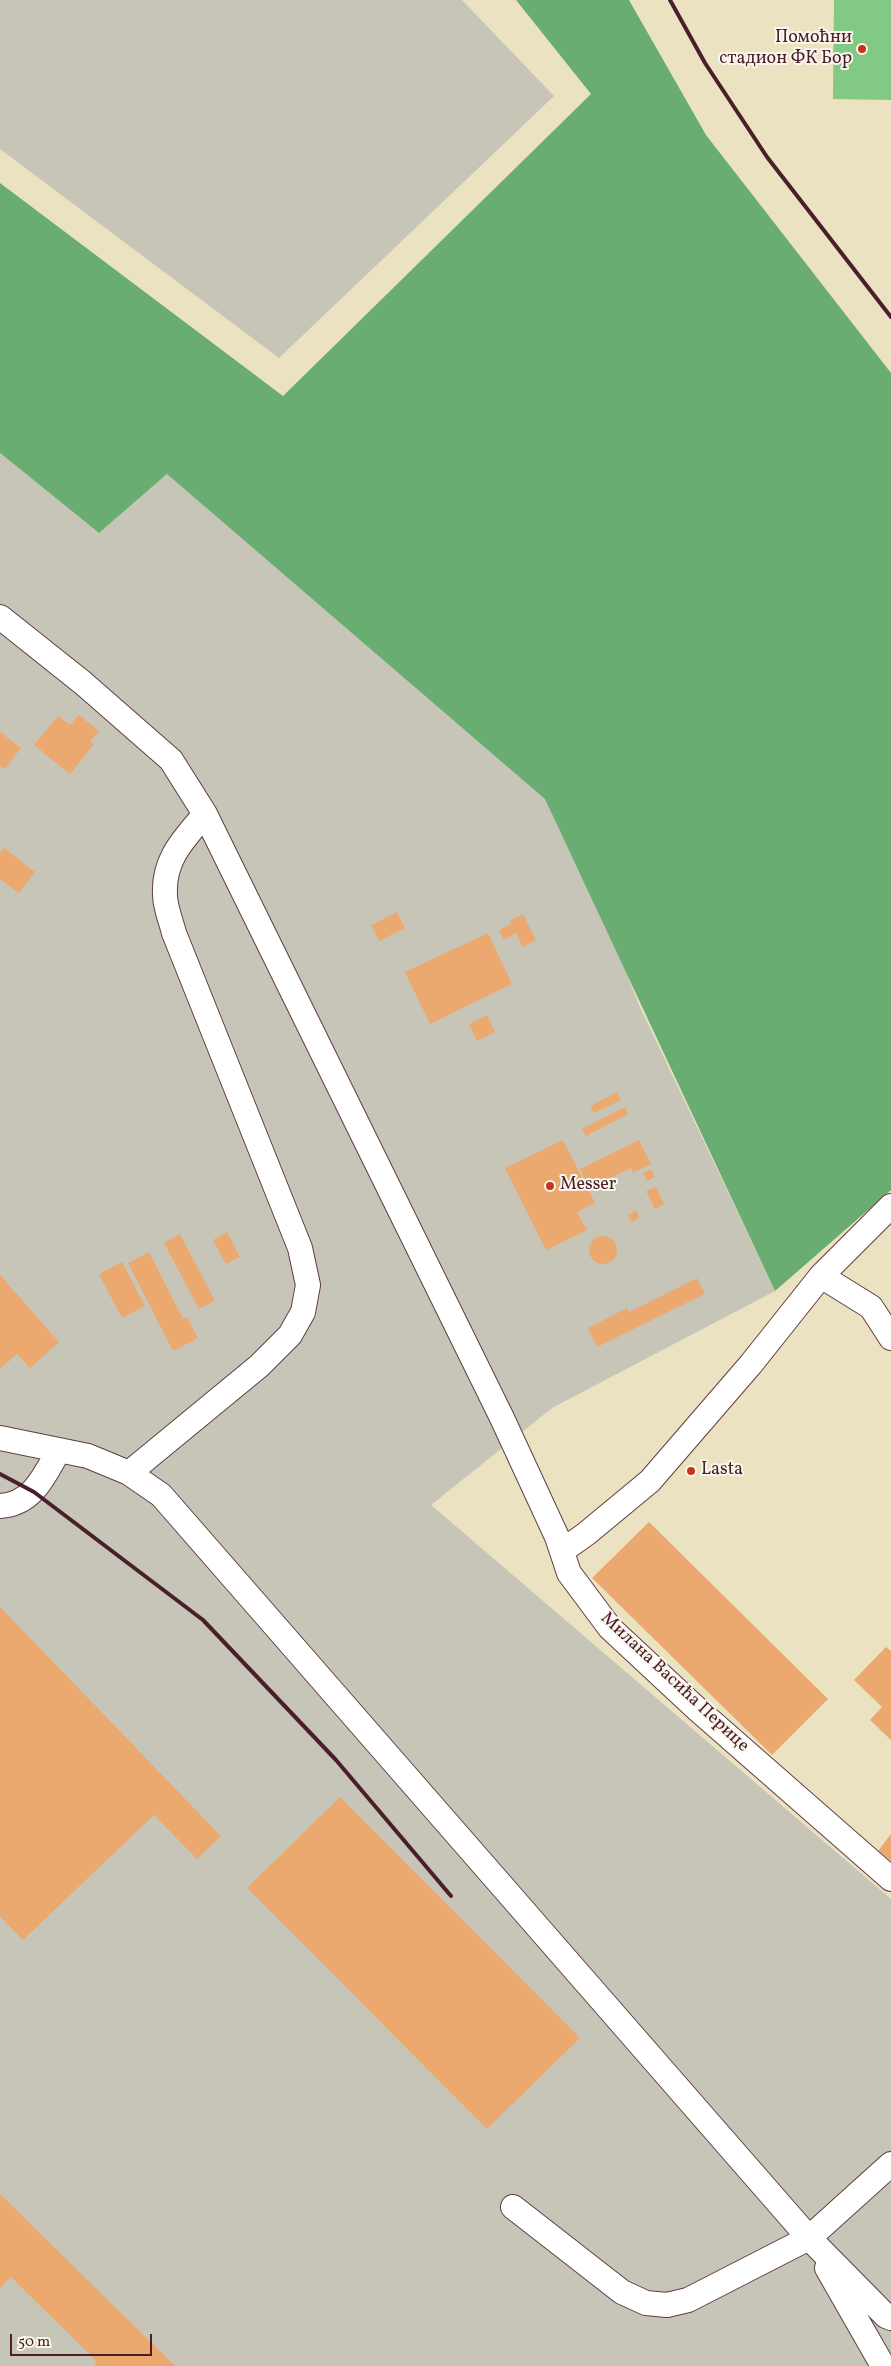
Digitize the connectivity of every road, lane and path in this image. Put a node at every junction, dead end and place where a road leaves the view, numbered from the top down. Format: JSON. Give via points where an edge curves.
{"nodes":[{"id":1,"x":0,"y":617,"type":"edge"},
{"id":2,"x":205,"y":814,"type":"junction"},
{"id":3,"x":891,"y":1206,"type":"edge"},
{"id":4,"x":821,"y":1276,"type":"junction"},
{"id":5,"x":891,"y":1338,"type":"edge"},
{"id":6,"x":0,"y":1438,"type":"edge"},
{"id":7,"x":58,"y":1450,"type":"junction"},
{"id":8,"x":129,"y":1473,"type":"junction"},
{"id":9,"x":0,"y":1506,"type":"edge"},
{"id":10,"x":562,"y":1551,"type":"junction"},
{"id":11,"x":891,"y":1879,"type":"edge"},
{"id":12,"x":891,"y":2164,"type":"edge"},
{"id":13,"x":513,"y":2208,"type":"dead end"},
{"id":14,"x":809,"y":2238,"type":"junction"},
{"id":15,"x":891,"y":2318,"type":"edge"},
{"id":16,"x":883,"y":2366,"type":"edge"}],
"edges":[{"from":1,"to":2,"type":"street","name":"Милана Васића Перице","via":[[83,683],[171,760]]},
{"from":2,"to":8,"type":"street","via":[[175,849],[167,871],[164,896],[174,933],[300,1248],[308,1285],[303,1312],[290,1335],[259,1366]]},
{"from":2,"to":10,"type":"street","name":"Милана Васића Перице","via":[[502,1418]]},
{"from":3,"to":4,"type":"street"},
{"from":4,"to":5,"type":"street","via":[[871,1307]]},
{"from":4,"to":10,"type":"street","via":[[751,1364],[650,1481]]},
{"from":6,"to":7,"type":"street"},
{"from":7,"to":8,"type":"street","via":[[88,1456]]},
{"from":7,"to":9,"type":"street","via":[[34,1492],[13,1505]]},
{"from":8,"to":14,"type":"street","via":[[161,1495]]},
{"from":10,"to":11,"type":"street","name":"Милана Васића Перице","via":[[569,1573],[610,1628]]},
{"from":12,"to":14,"type":"street"},
{"from":13,"to":14,"type":"street","via":[[622,2292],[646,2303],[688,2300]]},
{"from":14,"to":15,"type":"street"},
{"from":14,"to":16,"type":"street"}]}
